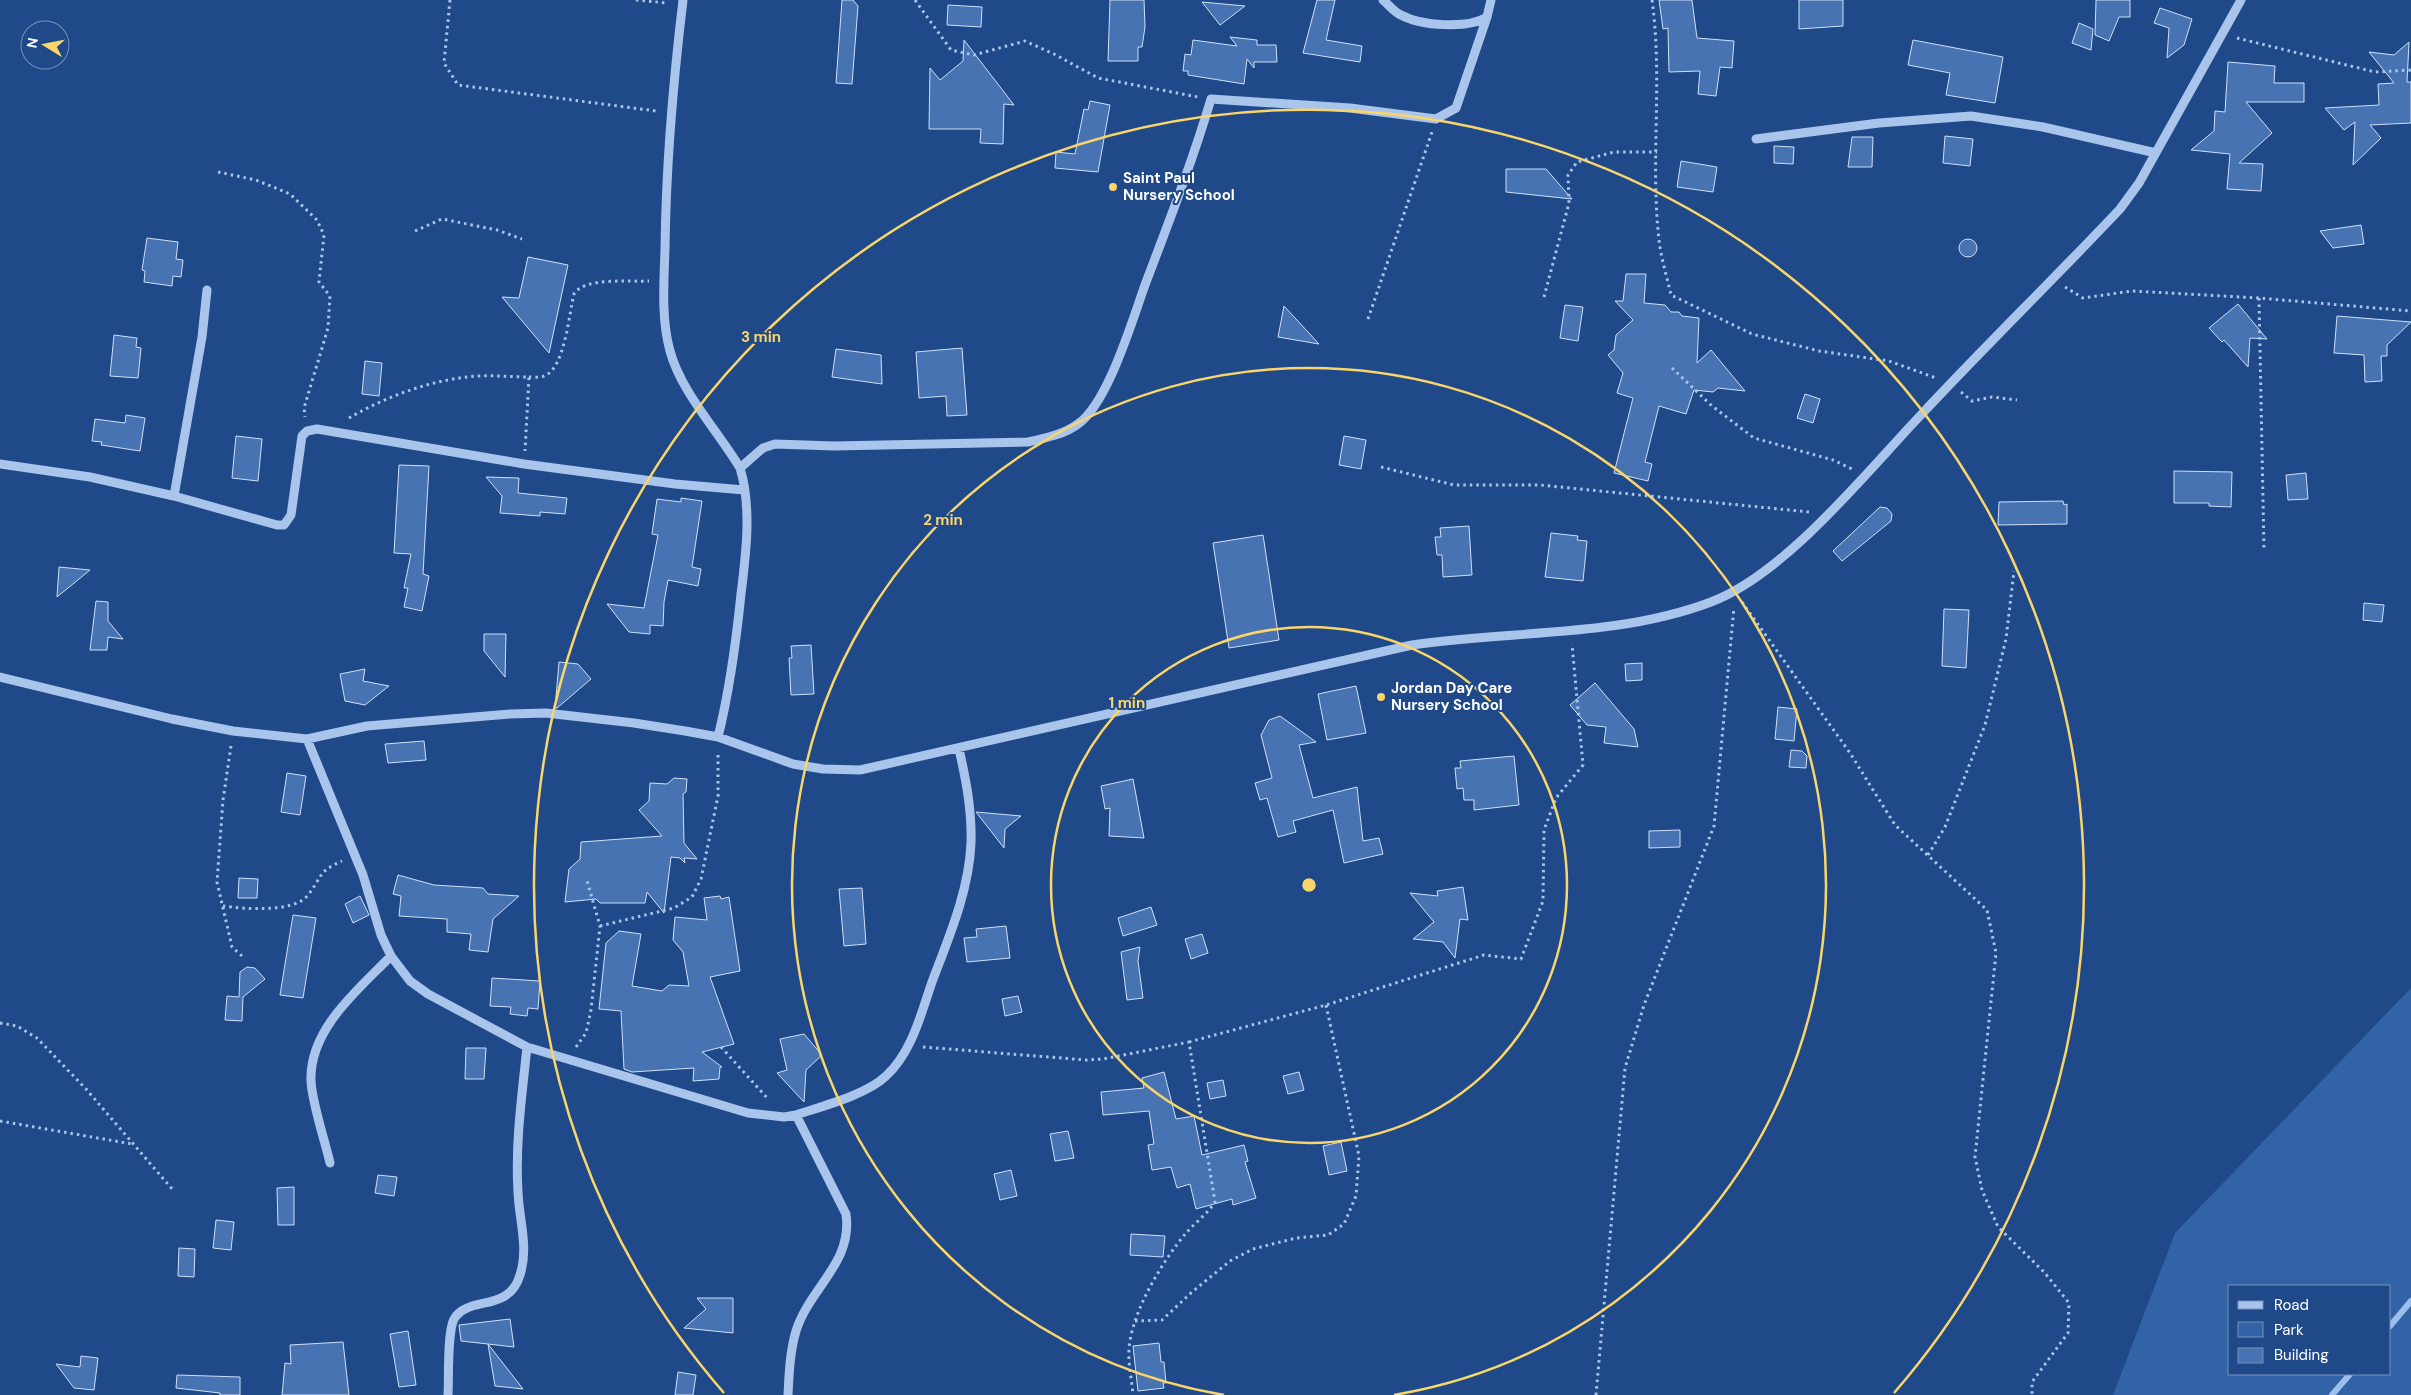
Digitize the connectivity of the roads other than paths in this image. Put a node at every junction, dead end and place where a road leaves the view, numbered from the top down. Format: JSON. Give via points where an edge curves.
{"nodes":[{"id":1,"x":1383,"y":0,"type":"edge"},
{"id":2,"x":1491,"y":0,"type":"edge"},
{"id":3,"x":2241,"y":0,"type":"edge"},
{"id":4,"x":683,"y":2,"type":"edge"},
{"id":5,"x":1487,"y":17,"type":"junction"},
{"id":6,"x":1756,"y":139,"type":"dead end"},
{"id":7,"x":2156,"y":153,"type":"junction"},
{"id":8,"x":207,"y":290,"type":"dead end"},
{"id":9,"x":0,"y":464,"type":"edge"},
{"id":10,"x":740,"y":468,"type":"junction"},
{"id":11,"x":744,"y":490,"type":"junction"},
{"id":12,"x":174,"y":496,"type":"junction"},
{"id":13,"x":0,"y":677,"type":"edge"},
{"id":14,"x":718,"y":737,"type":"junction"},
{"id":15,"x":307,"y":738,"type":"junction"},
{"id":16,"x":959,"y":749,"type":"junction"},
{"id":17,"x":391,"y":956,"type":"junction"},
{"id":18,"x":527,"y":1047,"type":"junction"},
{"id":19,"x":796,"y":1116,"type":"junction"},
{"id":20,"x":330,"y":1163,"type":"dead end"},
{"id":21,"x":448,"y":1395,"type":"edge"},
{"id":22,"x":788,"y":1395,"type":"edge"}],
"edges":[{"from":1,"to":5,"type":"street","via":[[1408,18],[1462,26]]},
{"from":2,"to":5,"type":"street"},
{"from":3,"to":7,"type":"street"},
{"from":4,"to":10,"type":"street","via":[[671,113],[664,280],[666,322],[670,350],[683,383]]},
{"from":5,"to":10,"type":"street","via":[[1456,108],[1436,119],[1350,108],[1211,99],[1180,194],[1109,378],[1093,408],[1078,424],[1054,437],[1028,442],[775,444],[763,448]]},
{"from":6,"to":7,"type":"street","via":[[1879,123],[1971,116],[2043,127]]},
{"from":7,"to":16,"type":"street","via":[[2120,208],[1866,476],[1790,549],[1735,592],[1659,617],[1571,630],[1412,644]]},
{"from":8,"to":12,"type":"street"},
{"from":9,"to":12,"type":"street","via":[[90,477]]},
{"from":10,"to":11,"type":"street"},
{"from":11,"to":12,"type":"street","via":[[524,464],[317,429],[307,431],[300,440],[291,515],[284,525]]},
{"from":11,"to":14,"type":"street","via":[[745,563],[736,654]]},
{"from":13,"to":15,"type":"street","via":[[233,731]]},
{"from":14,"to":15,"type":"street","via":[[634,722],[537,713],[367,726]]},
{"from":14,"to":16,"type":"street","via":[[769,757],[823,769],[860,770]]},
{"from":15,"to":17,"type":"street"},
{"from":16,"to":19,"type":"street","via":[[972,817],[966,878],[958,913],[909,1045],[895,1068],[880,1082]]},
{"from":17,"to":18,"type":"street","via":[[403,973],[428,994]]},
{"from":17,"to":20,"type":"street","via":[[325,1028],[314,1055],[311,1082]]},
{"from":18,"to":19,"type":"street","via":[[748,1113],[784,1118]]},
{"from":18,"to":21,"type":"street","via":[[518,1142],[518,1193],[524,1248],[522,1270],[517,1284],[506,1296],[463,1310],[455,1317],[450,1332]]},
{"from":19,"to":22,"type":"street","via":[[846,1214],[849,1230],[840,1258],[808,1305],[797,1330]]}]}
